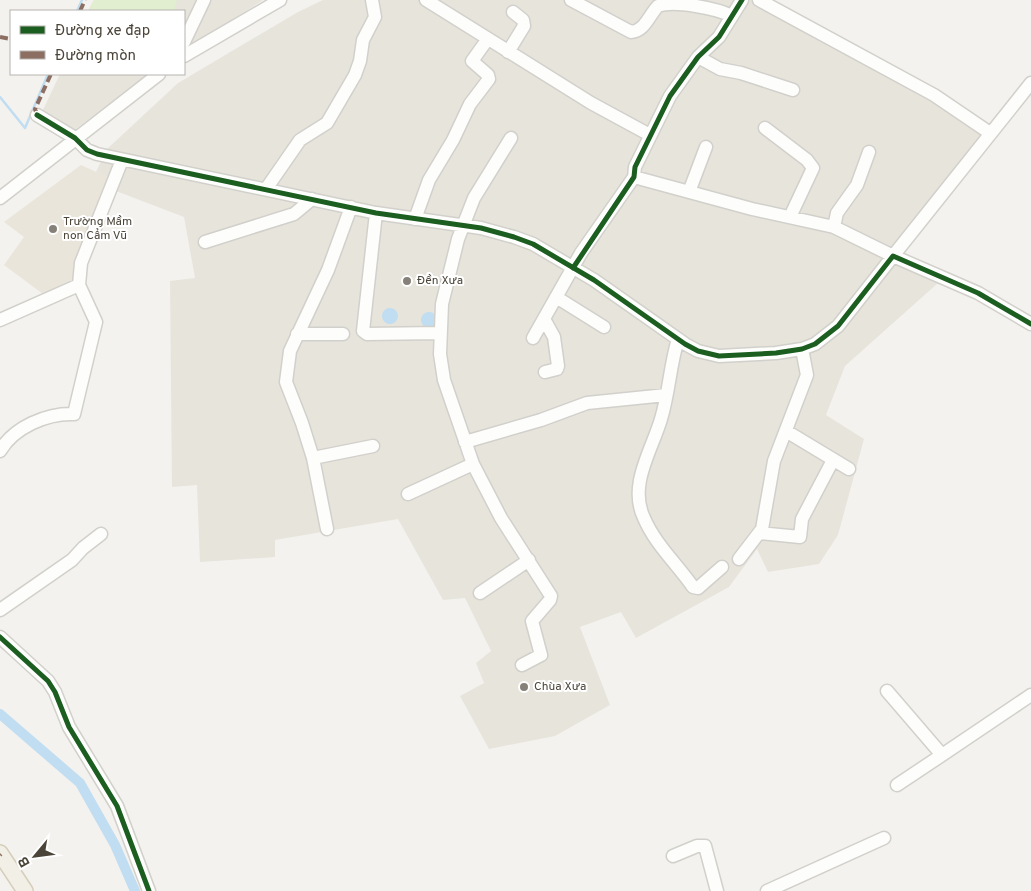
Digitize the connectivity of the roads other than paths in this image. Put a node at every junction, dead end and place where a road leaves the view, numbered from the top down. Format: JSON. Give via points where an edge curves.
{"nodes":[{"id":1,"x":204,"y":0,"type":"edge"},
{"id":2,"x":280,"y":0,"type":"edge"},
{"id":3,"x":372,"y":0,"type":"edge"},
{"id":4,"x":426,"y":0,"type":"edge"},
{"id":5,"x":571,"y":0,"type":"edge"},
{"id":6,"x":742,"y":0,"type":"edge"},
{"id":7,"x":759,"y":0,"type":"edge"},
{"id":8,"x":513,"y":12,"type":"dead end"},
{"id":9,"x":732,"y":16,"type":"junction"},
{"id":10,"x":185,"y":40,"type":"edge"},
{"id":11,"x":487,"y":40,"type":"junction"},
{"id":12,"x":508,"y":52,"type":"junction"},
{"id":13,"x":185,"y":55,"type":"edge"},
{"id":14,"x":698,"y":57,"type":"junction"},
{"id":15,"x":158,"y":75,"type":"edge"},
{"id":16,"x":1031,"y":83,"type":"edge"},
{"id":17,"x":793,"y":90,"type":"dead end"},
{"id":18,"x":37,"y":114,"type":"dead end"},
{"id":19,"x":765,"y":128,"type":"dead end"},
{"id":20,"x":990,"y":133,"type":"junction"},
{"id":21,"x":650,"y":135,"type":"junction"},
{"id":22,"x":75,"y":138,"type":"junction"},
{"id":23,"x":511,"y":138,"type":"dead end"},
{"id":24,"x":706,"y":147,"type":"dead end"},
{"id":25,"x":869,"y":152,"type":"dead end"},
{"id":26,"x":122,"y":160,"type":"junction"},
{"id":27,"x":634,"y":177,"type":"junction"},
{"id":28,"x":266,"y":189,"type":"junction"},
{"id":29,"x":689,"y":192,"type":"junction"},
{"id":30,"x":0,"y":198,"type":"edge"},
{"id":31,"x":312,"y":199,"type":"junction"},
{"id":32,"x":351,"y":208,"type":"junction"},
{"id":33,"x":376,"y":213,"type":"junction"},
{"id":34,"x":790,"y":217,"type":"junction"},
{"id":35,"x":414,"y":219,"type":"junction"},
{"id":36,"x":463,"y":225,"type":"junction"},
{"id":37,"x":834,"y":227,"type":"junction"},
{"id":38,"x":205,"y":242,"type":"dead end"},
{"id":39,"x":893,"y":256,"type":"junction"},
{"id":40,"x":573,"y":268,"type":"junction"},
{"id":41,"x":79,"y":284,"type":"junction"},
{"id":42,"x":556,"y":297,"type":"junction"},
{"id":43,"x":544,"y":319,"type":"junction"},
{"id":44,"x":0,"y":320,"type":"edge"},
{"id":45,"x":1031,"y":324,"type":"edge"},
{"id":46,"x":604,"y":327,"type":"dead end"},
{"id":47,"x":440,"y":333,"type":"junction"},
{"id":48,"x":297,"y":334,"type":"junction"},
{"id":49,"x":343,"y":334,"type":"dead end"},
{"id":50,"x":533,"y":338,"type":"dead end"},
{"id":51,"x":678,"y":339,"type":"junction"},
{"id":52,"x":802,"y":349,"type":"junction"},
{"id":53,"x":545,"y":372,"type":"dead end"},
{"id":54,"x":666,"y":395,"type":"junction"},
{"id":55,"x":786,"y":431,"type":"junction"},
{"id":56,"x":465,"y":442,"type":"junction"},
{"id":57,"x":372,"y":446,"type":"dead end"},
{"id":58,"x":0,"y":451,"type":"edge"},
{"id":59,"x":313,"y":458,"type":"junction"},
{"id":60,"x":833,"y":460,"type":"junction"},
{"id":61,"x":473,"y":464,"type":"junction"},
{"id":62,"x":849,"y":469,"type":"dead end"},
{"id":63,"x":408,"y":494,"type":"dead end"},
{"id":64,"x":327,"y":529,"type":"dead end"},
{"id":65,"x":760,"y":533,"type":"junction"},
{"id":66,"x":101,"y":534,"type":"dead end"},
{"id":67,"x":739,"y":559,"type":"dead end"},
{"id":68,"x":529,"y":560,"type":"junction"},
{"id":69,"x":722,"y":567,"type":"dead end"},
{"id":70,"x":480,"y":593,"type":"dead end"},
{"id":71,"x":0,"y":610,"type":"edge"},
{"id":72,"x":0,"y":637,"type":"edge"},
{"id":73,"x":522,"y":665,"type":"dead end"},
{"id":74,"x":887,"y":691,"type":"dead end"},
{"id":75,"x":1031,"y":695,"type":"edge"},
{"id":76,"x":942,"y":755,"type":"junction"},
{"id":77,"x":896,"y":785,"type":"dead end"},
{"id":78,"x":884,"y":838,"type":"dead end"},
{"id":79,"x":0,"y":854,"type":"edge"},
{"id":80,"x":672,"y":856,"type":"dead end"},
{"id":81,"x":25,"y":891,"type":"edge"},
{"id":82,"x":149,"y":891,"type":"edge"},
{"id":83,"x":717,"y":891,"type":"edge"},
{"id":84,"x":767,"y":891,"type":"edge"}],
"edges":[{"from":1,"to":10,"type":"street"},
{"from":2,"to":13,"type":"street"},
{"from":3,"to":28,"type":"street","via":[[375,17],[363,40],[355,75],[326,123],[300,140]]},
{"from":4,"to":11,"type":"street"},
{"from":5,"to":9,"type":"street","via":[[630,32],[643,26],[658,6],[668,1],[708,5]]},
{"from":6,"to":9,"type":"street"},
{"from":7,"to":20,"type":"street","via":[[934,94]]},
{"from":8,"to":12,"type":"street","via":[[523,20],[524,26]]},
{"from":9,"to":14,"type":"street","via":[[719,37]]},
{"from":11,"to":12,"type":"street"},
{"from":11,"to":35,"type":"street","via":[[472,61],[489,79],[470,104],[429,180]]},
{"from":12,"to":21,"type":"street"},
{"from":14,"to":17,"type":"street","via":[[720,69],[741,72]]},
{"from":14,"to":21,"type":"street","via":[[670,96]]},
{"from":15,"to":22,"type":"street"},
{"from":16,"to":20,"type":"street"},
{"from":18,"to":22,"type":"street"},
{"from":19,"to":34,"type":"street","via":[[808,160],[813,168]]},
{"from":20,"to":39,"type":"street"},
{"from":21,"to":27,"type":"street","via":[[635,167]]},
{"from":22,"to":26,"type":"street","via":[[87,150]]},
{"from":22,"to":30,"type":"street"},
{"from":23,"to":36,"type":"street","via":[[474,198]]},
{"from":24,"to":29,"type":"street"},
{"from":25,"to":37,"type":"street","via":[[857,185],[837,213]]},
{"from":26,"to":28,"type":"street"},
{"from":26,"to":41,"type":"street","via":[[81,263]]},
{"from":27,"to":29,"type":"street"},
{"from":27,"to":40,"type":"street"},
{"from":28,"to":31,"type":"street"},
{"from":29,"to":34,"type":"street"},
{"from":31,"to":32,"type":"street"},
{"from":31,"to":38,"type":"street","via":[[294,214]]},
{"from":32,"to":33,"type":"street"},
{"from":32,"to":48,"type":"street","via":[[328,270]]},
{"from":33,"to":35,"type":"street"},
{"from":33,"to":47,"type":"street","via":[[363,331],[368,334]]},
{"from":34,"to":37,"type":"street"},
{"from":35,"to":36,"type":"street"},
{"from":36,"to":40,"type":"street","via":[[514,236]]},
{"from":36,"to":47,"type":"street","via":[[449,268]]},
{"from":37,"to":39,"type":"street"},
{"from":39,"to":45,"type":"street","via":[[978,293]]},
{"from":39,"to":52,"type":"street","via":[[838,326],[823,339]]},
{"from":40,"to":42,"type":"street"},
{"from":40,"to":51,"type":"street"},
{"from":41,"to":44,"type":"street"},
{"from":41,"to":58,"type":"street","via":[[96,322],[74,414],[56,413],[10,435]]},
{"from":42,"to":43,"type":"street"},
{"from":42,"to":46,"type":"street"},
{"from":43,"to":50,"type":"street"},
{"from":43,"to":53,"type":"street","via":[[554,337],[558,366]]},
{"from":47,"to":56,"type":"street","via":[[444,380]]},
{"from":48,"to":49,"type":"street"},
{"from":48,"to":59,"type":"street","via":[[288,359],[286,382]]},
{"from":51,"to":52,"type":"street","via":[[698,351],[720,356]]},
{"from":51,"to":54,"type":"street"},
{"from":52,"to":55,"type":"street","via":[[807,374]]},
{"from":54,"to":56,"type":"street","via":[[587,402],[541,420]]},
{"from":54,"to":69,"type":"street","via":[[640,480],[639,504],[643,517],[652,534],[693,587],[698,588]]},
{"from":55,"to":60,"type":"street"},
{"from":55,"to":65,"type":"street","via":[[774,461]]},
{"from":56,"to":61,"type":"street"},
{"from":57,"to":59,"type":"street"},
{"from":59,"to":64,"type":"street"},
{"from":60,"to":62,"type":"street"},
{"from":60,"to":65,"type":"street","via":[[802,519],[800,537]]},
{"from":61,"to":63,"type":"street"},
{"from":61,"to":68,"type":"street","via":[[501,518]]},
{"from":65,"to":67,"type":"street"},
{"from":66,"to":71,"type":"street","via":[[72,560]]},
{"from":68,"to":70,"type":"street"},
{"from":68,"to":73,"type":"street","via":[[551,596],[532,621],[541,655]]},
{"from":72,"to":82,"type":"street","via":[[48,681],[55,692],[69,727],[117,806]]},
{"from":74,"to":76,"type":"street"},
{"from":75,"to":76,"type":"street"},
{"from":76,"to":77,"type":"street"},
{"from":78,"to":84,"type":"street"},
{"from":79,"to":81,"type":"main road"},
{"from":80,"to":83,"type":"street","via":[[705,846]]}]}
